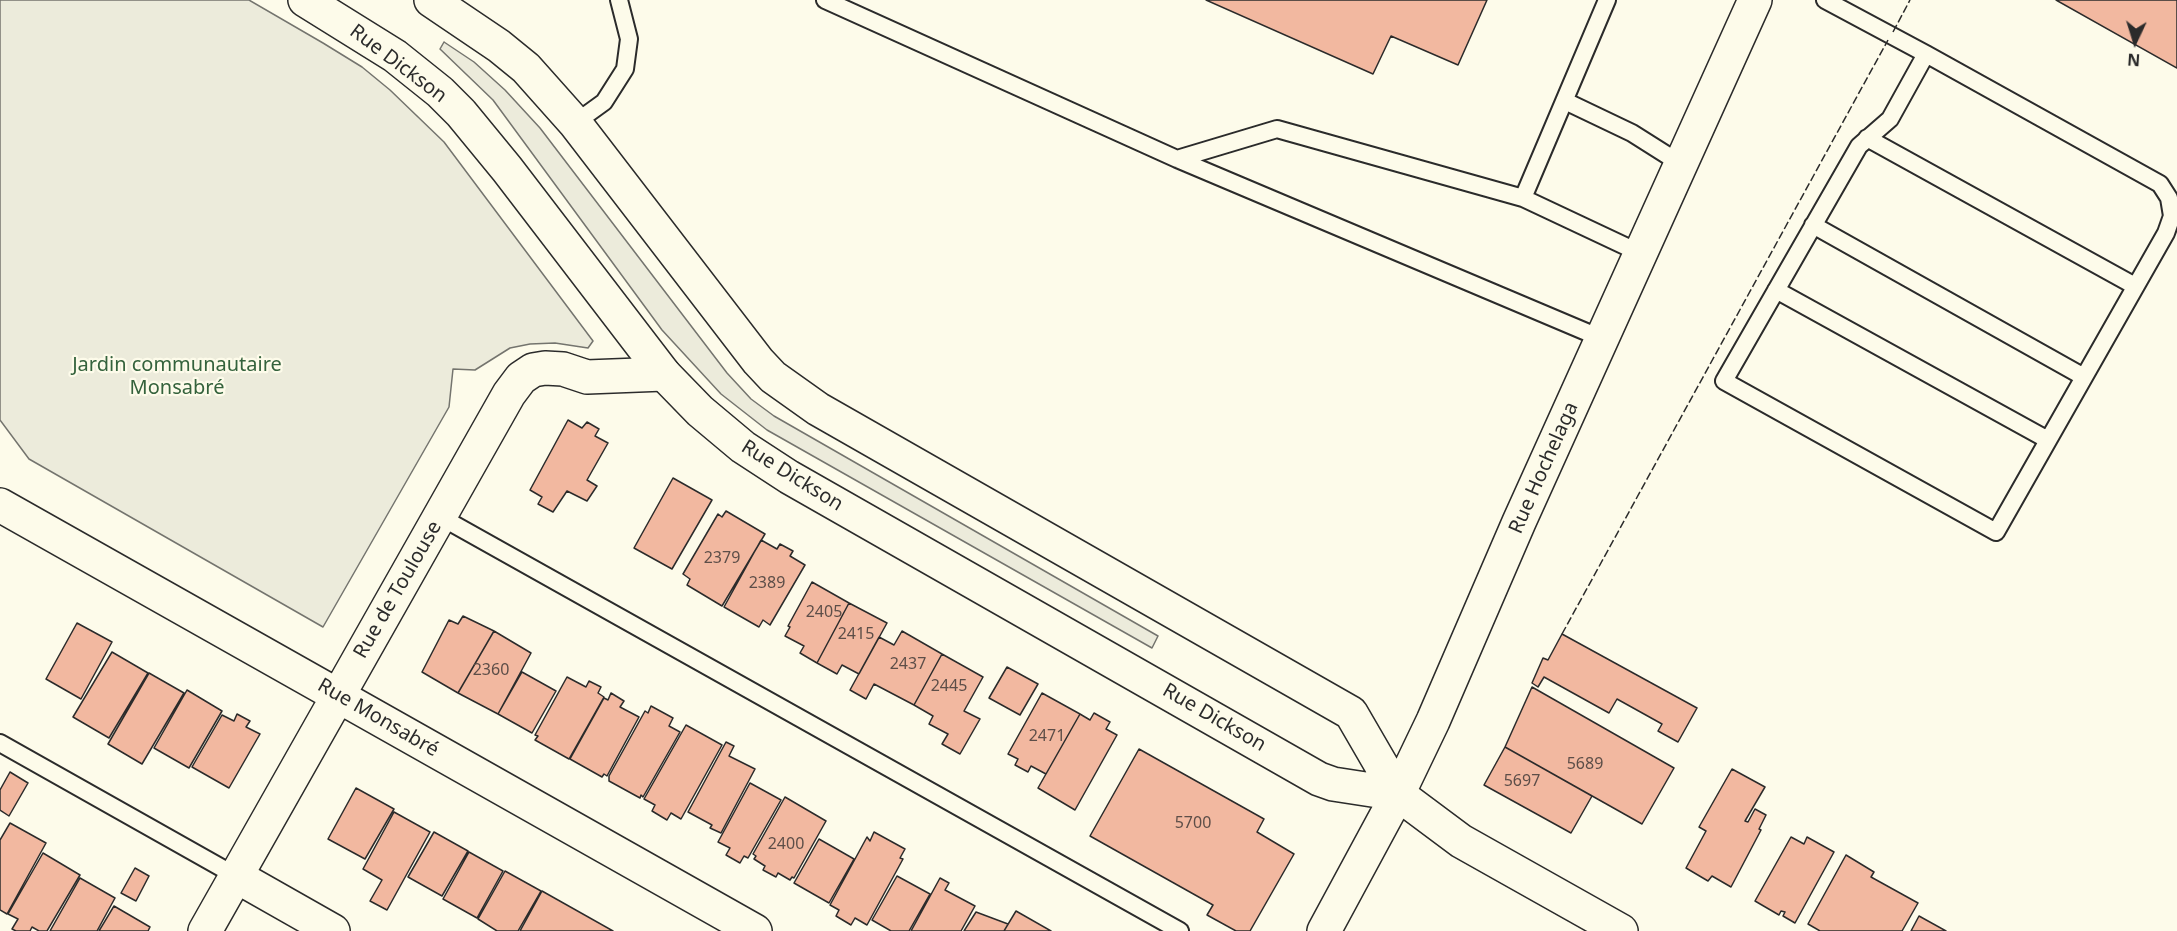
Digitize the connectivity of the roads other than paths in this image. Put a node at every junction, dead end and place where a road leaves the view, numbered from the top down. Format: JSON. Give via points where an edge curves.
{"nodes":[{"id":1,"x":305,"y":0,"type":"edge"},
{"id":2,"x":431,"y":0,"type":"edge"},
{"id":3,"x":619,"y":0,"type":"edge"},
{"id":4,"x":825,"y":0,"type":"edge"},
{"id":5,"x":1607,"y":0,"type":"edge"},
{"id":6,"x":1755,"y":0,"type":"edge"},
{"id":7,"x":1824,"y":0,"type":"edge"},
{"id":8,"x":1926,"y":54,"type":"junction"},
{"id":9,"x":1565,"y":101,"type":"junction"},
{"id":10,"x":576,"y":123,"type":"junction"},
{"id":11,"x":1868,"y":138,"type":"junction"},
{"id":12,"x":1177,"y":159,"type":"junction"},
{"id":13,"x":1681,"y":164,"type":"junction"},
{"id":14,"x":1523,"y":198,"type":"junction"},
{"id":15,"x":1813,"y":225,"type":"junction"},
{"id":16,"x":1642,"y":254,"type":"junction"},
{"id":17,"x":2135,"y":286,"type":"junction"},
{"id":18,"x":1776,"y":290,"type":"junction"},
{"id":19,"x":1603,"y":339,"type":"junction"},
{"id":20,"x":664,"y":374,"type":"junction"},
{"id":21,"x":2084,"y":377,"type":"junction"},
{"id":22,"x":2048,"y":440,"type":"junction"},
{"id":23,"x":0,"y":505,"type":"edge"},
{"id":24,"x":439,"y":516,"type":"junction"},
{"id":25,"x":338,"y":695,"type":"junction"},
{"id":26,"x":0,"y":743,"type":"edge"},
{"id":27,"x":1398,"y":794,"type":"junction"},
{"id":28,"x":236,"y":876,"type":"junction"},
{"id":29,"x":205,"y":931,"type":"edge"},
{"id":30,"x":333,"y":931,"type":"edge"},
{"id":31,"x":754,"y":931,"type":"edge"},
{"id":32,"x":1180,"y":931,"type":"edge"},
{"id":33,"x":1324,"y":931,"type":"edge"},
{"id":34,"x":1621,"y":931,"type":"edge"}],
"edges":[{"from":1,"to":20,"type":"main road","name":"Rue Dickson","via":[[403,62],[461,113]]},
{"from":2,"to":10,"type":"main road","name":"Rue Dickson","via":[[499,46]]},
{"from":3,"to":10,"type":"lane","via":[[629,39],[625,69],[604,102]]},
{"from":4,"to":12,"type":"lane"},
{"from":5,"to":9,"type":"lane"},
{"from":6,"to":13,"type":"main road","name":"Rue Hochelaga"},
{"from":7,"to":8,"type":"lane"},
{"from":8,"to":11,"type":"lane","via":[[1890,119]]},
{"from":8,"to":17,"type":"lane","via":[[2160,184],[2169,198],[2172,216]]},
{"from":9,"to":13,"type":"lane","via":[[1632,133]]},
{"from":9,"to":14,"type":"lane"},
{"from":10,"to":27,"type":"main road","name":"Rue Dickson","via":[[773,377],[818,409],[1351,713]]},
{"from":11,"to":15,"type":"lane","via":[[1859,146]]},
{"from":11,"to":17,"type":"lane"},
{"from":12,"to":14,"type":"lane","via":[[1277,129]]},
{"from":12,"to":19,"type":"lane"},
{"from":13,"to":16,"type":"main road","name":"Rue Hochelaga"},
{"from":14,"to":16,"type":"lane"},
{"from":15,"to":18,"type":"lane"},
{"from":15,"to":21,"type":"lane"},
{"from":16,"to":19,"type":"main road","name":"Rue Hochelaga"},
{"from":17,"to":21,"type":"lane"},
{"from":18,"to":22,"type":"lane"},
{"from":18,"to":22,"type":"lane","via":[[1724,381],[1961,513],[1996,532]]},
{"from":19,"to":27,"type":"main road","name":"Rue Hochelaga"},
{"from":20,"to":24,"type":"main road","name":"Rue de Toulouse","via":[[587,377],[563,369],[532,370],[509,394]]},
{"from":20,"to":27,"type":"main road","name":"Rue Dickson","via":[[720,429],[800,483],[1318,779]]},
{"from":21,"to":22,"type":"lane"},
{"from":23,"to":25,"type":"main road","name":"Rue Monsabré"},
{"from":24,"to":25,"type":"main road","name":"Rue de Toulouse"},
{"from":24,"to":32,"type":"lane"},
{"from":25,"to":28,"type":"main road","name":"Rue de Toulouse"},
{"from":25,"to":31,"type":"main road","name":"Rue Monsabré"},
{"from":26,"to":28,"type":"lane"},
{"from":27,"to":33,"type":"main road","name":"Rue Hochelaga"},
{"from":27,"to":34,"type":"main road","name":"Rue Dickson","via":[[1461,841]]},
{"from":28,"to":29,"type":"main road","name":"Rue de Toulouse"},
{"from":28,"to":30,"type":"main road"}]}
